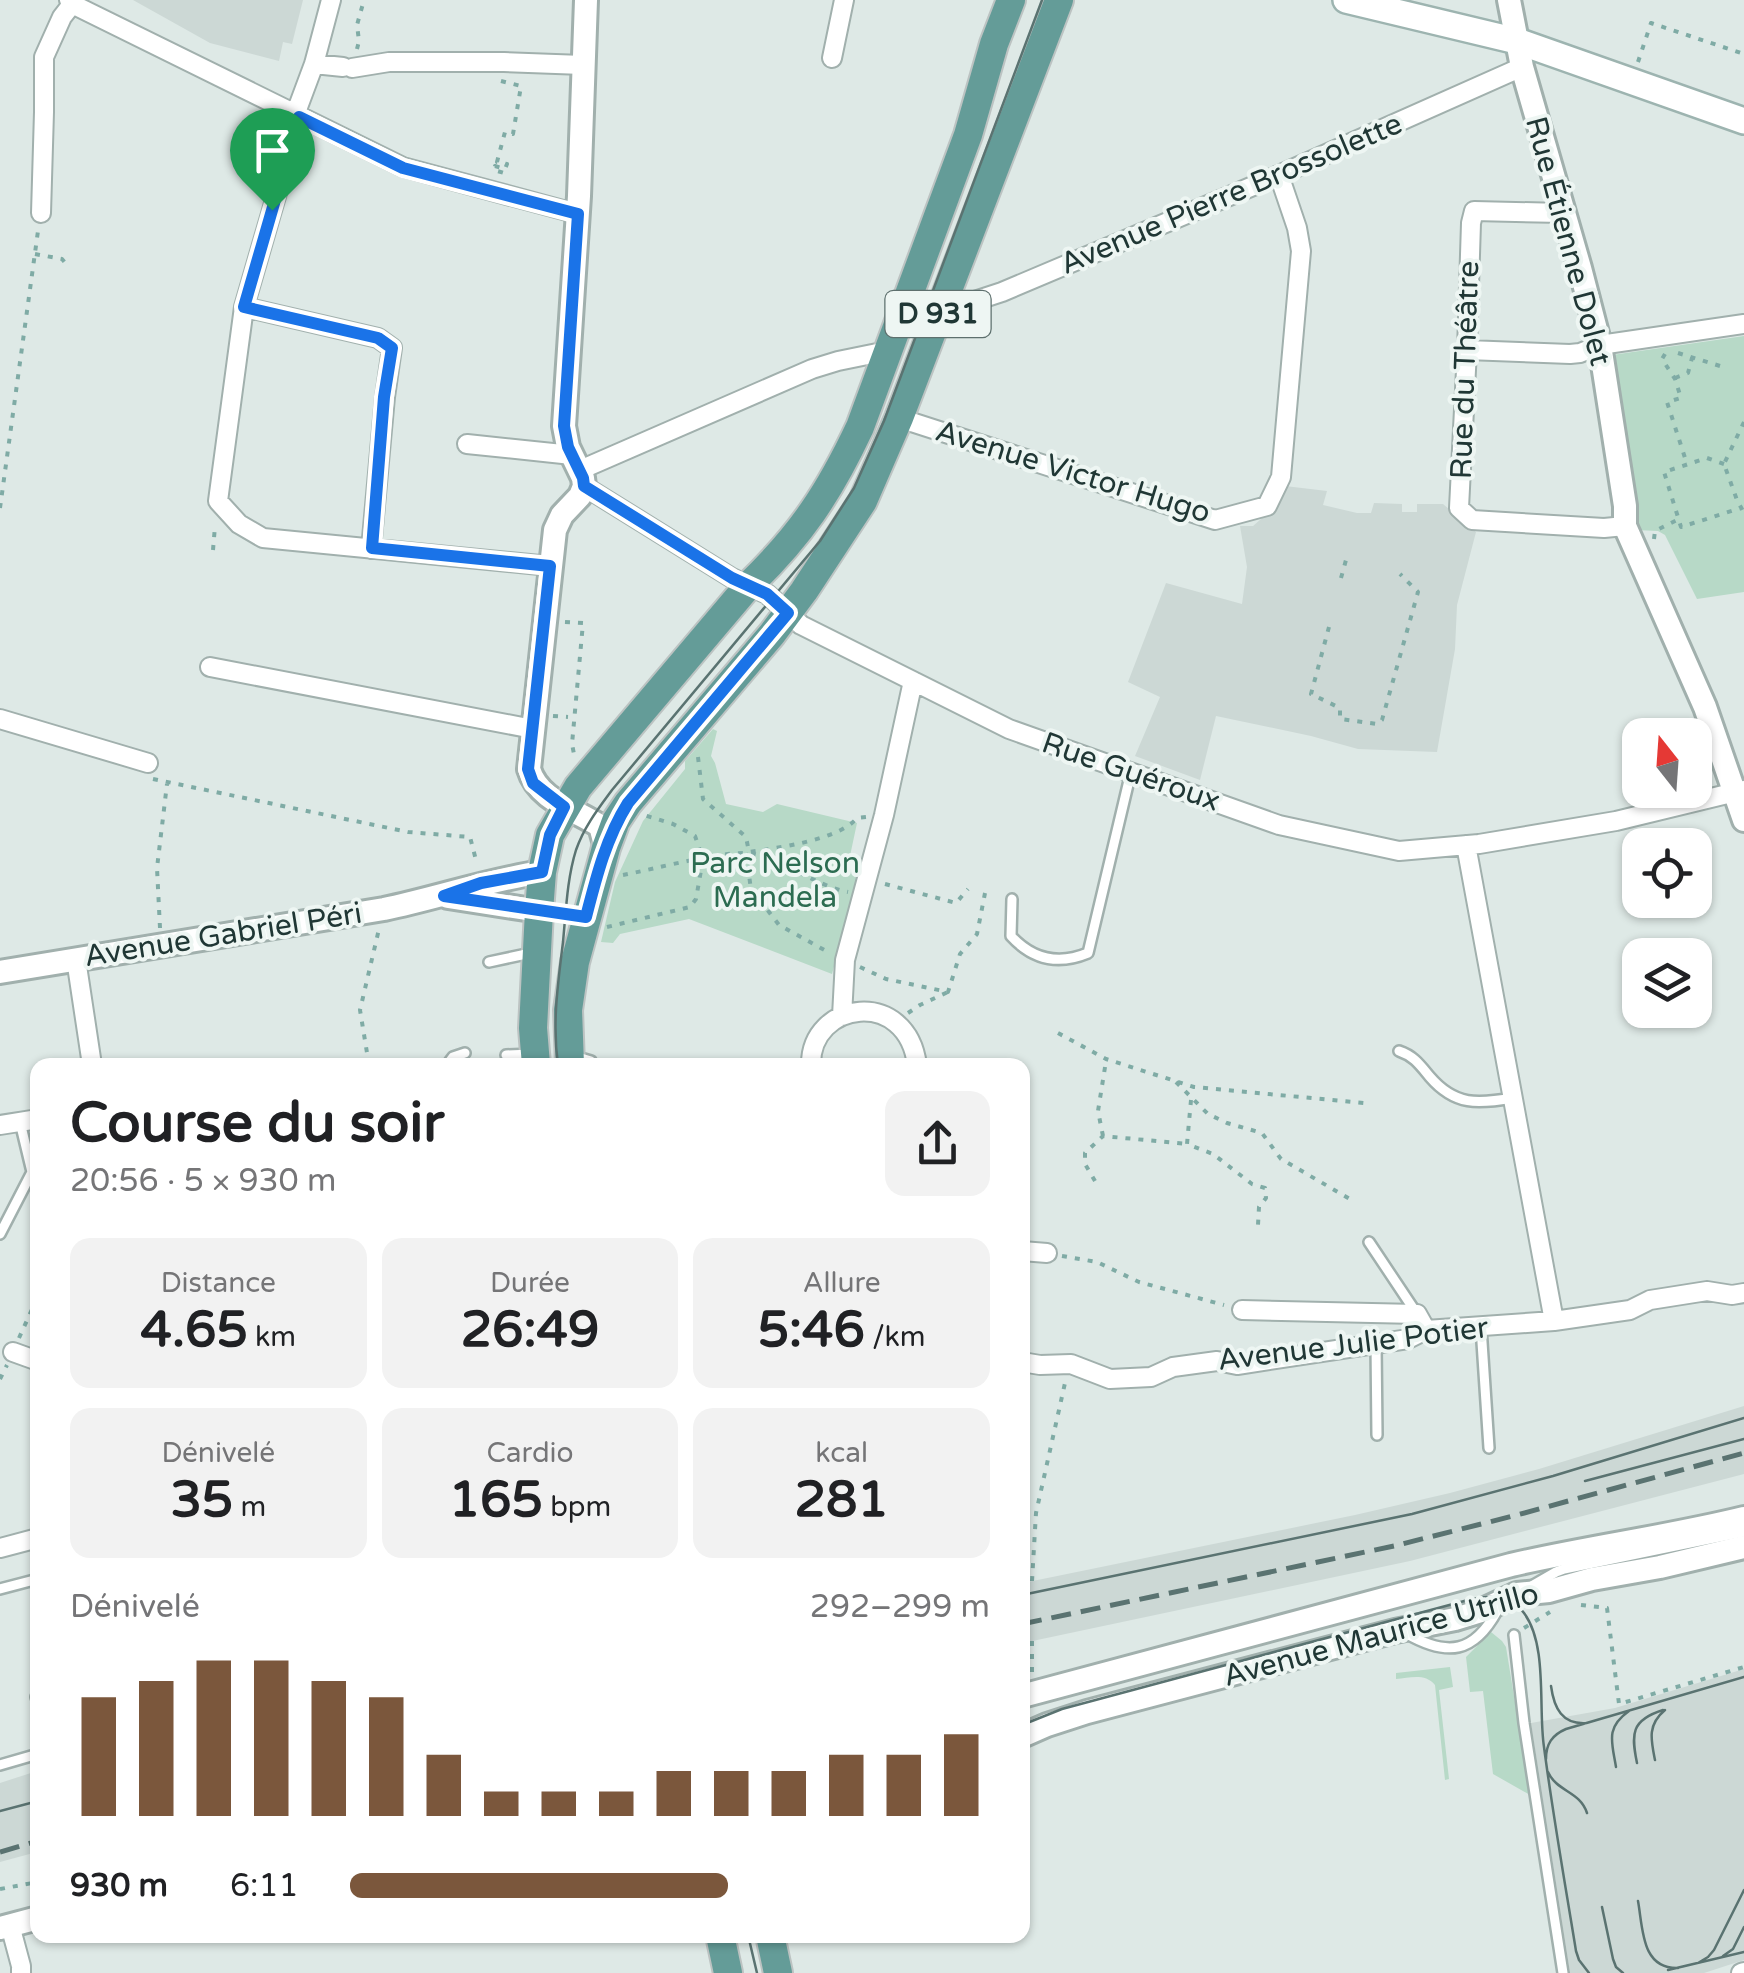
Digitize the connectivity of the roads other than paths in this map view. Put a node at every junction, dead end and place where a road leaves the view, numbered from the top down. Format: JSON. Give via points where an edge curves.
{"nodes":[{"id":1,"x":330,"y":0,"type":"edge"},
{"id":2,"x":586,"y":0,"type":"edge"},
{"id":3,"x":844,"y":0,"type":"edge"},
{"id":4,"x":1010,"y":0,"type":"edge"},
{"id":5,"x":1059,"y":0,"type":"edge"},
{"id":6,"x":1346,"y":0,"type":"edge"},
{"id":7,"x":1510,"y":0,"type":"edge"},
{"id":8,"x":71,"y":2,"type":"edge"},
{"id":9,"x":1517,"y":41,"type":"junction"},
{"id":10,"x":832,"y":58,"type":"dead end"},
{"id":11,"x":314,"y":64,"type":"junction"},
{"id":12,"x":583,"y":65,"type":"junction"},
{"id":13,"x":1522,"y":68,"type":"junction"},
{"id":14,"x":297,"y":116,"type":"junction"},
{"id":15,"x":1744,"y":122,"type":"edge"},
{"id":16,"x":1279,"y":175,"type":"junction"},
{"id":17,"x":41,"y":213,"type":"road end"},
{"id":18,"x":1563,"y":213,"type":"junction"},
{"id":19,"x":578,"y":214,"type":"junction"},
{"id":20,"x":244,"y":307,"type":"junction"},
{"id":21,"x":938,"y":313,"type":"junction"},
{"id":22,"x":1744,"y":324,"type":"edge"},
{"id":23,"x":1600,"y":345,"type":"junction"},
{"id":24,"x":1467,"y":350,"type":"junction"},
{"id":25,"x":887,"y":352,"type":"junction"},
{"id":26,"x":899,"y":418,"type":"junction"},
{"id":27,"x":467,"y":444,"type":"dead end"},
{"id":28,"x":578,"y":470,"type":"junction"},
{"id":29,"x":1626,"y":526,"type":"junction"},
{"id":30,"x":372,"y":548,"type":"junction"},
{"id":31,"x":550,"y":566,"type":"junction"},
{"id":32,"x":748,"y":586,"type":"junction"},
{"id":33,"x":788,"y":613,"type":"junction"},
{"id":34,"x":210,"y":667,"type":"dead end"},
{"id":35,"x":913,"y":681,"type":"junction"},
{"id":36,"x":0,"y":719,"type":"edge"},
{"id":37,"x":543,"y":722,"type":"junction"},
{"id":38,"x":148,"y":762,"type":"road end"},
{"id":39,"x":1130,"y":772,"type":"junction"},
{"id":40,"x":1739,"y":792,"type":"edge"},
{"id":41,"x":564,"y":807,"type":"junction"},
{"id":42,"x":1744,"y":820,"type":"edge"},
{"id":43,"x":1466,"y":845,"type":"junction"},
{"id":44,"x":606,"y":848,"type":"junction"},
{"id":45,"x":542,"y":872,"type":"junction"},
{"id":46,"x":444,"y":896,"type":"junction"},
{"id":47,"x":1012,"y":899,"type":"dead end"},
{"id":48,"x":539,"y":911,"type":"junction"},
{"id":49,"x":590,"y":923,"type":"junction"},
{"id":50,"x":537,"y":952,"type":"junction"},
{"id":51,"x":76,"y":959,"type":"junction"},
{"id":52,"x":490,"y":962,"type":"dead end"},
{"id":53,"x":0,"y":972,"type":"edge"},
{"id":54,"x":842,"y":1016,"type":"junction"},
{"id":55,"x":1400,"y":1051,"type":"dead end"},
{"id":56,"x":465,"y":1052,"type":"dead end"},
{"id":57,"x":506,"y":1055,"type":"dead end"},
{"id":58,"x":91,"y":1058,"type":"edge"},
{"id":59,"x":452,"y":1058,"type":"edge"},
{"id":60,"x":528,"y":1058,"type":"edge"},
{"id":61,"x":535,"y":1058,"type":"edge"},
{"id":62,"x":576,"y":1058,"type":"edge"},
{"id":63,"x":810,"y":1058,"type":"edge"},
{"id":64,"x":916,"y":1058,"type":"edge"},
{"id":65,"x":1513,"y":1098,"type":"junction"},
{"id":66,"x":28,"y":1120,"type":"edge"},
{"id":67,"x":0,"y":1124,"type":"edge"},
{"id":68,"x":30,"y":1146,"type":"edge"},
{"id":69,"x":30,"y":1176,"type":"edge"},
{"id":70,"x":0,"y":1234,"type":"edge"},
{"id":71,"x":1369,"y":1242,"type":"dead end"},
{"id":72,"x":1030,"y":1252,"type":"edge"},
{"id":73,"x":1047,"y":1253,"type":"road end"},
{"id":74,"x":1744,"y":1293,"type":"edge"},
{"id":75,"x":1242,"y":1310,"type":"road end"},
{"id":76,"x":1554,"y":1321,"type":"junction"},
{"id":77,"x":1422,"y":1322,"type":"junction"},
{"id":78,"x":1482,"y":1328,"type":"junction"},
{"id":79,"x":1376,"y":1344,"type":"junction"},
{"id":80,"x":13,"y":1352,"type":"dead end"},
{"id":81,"x":30,"y":1358,"type":"edge"},
{"id":82,"x":1030,"y":1363,"type":"edge"},
{"id":83,"x":1378,"y":1434,"type":"dead end"},
{"id":84,"x":1489,"y":1448,"type":"dead end"},
{"id":85,"x":1744,"y":1518,"type":"edge"},
{"id":86,"x":1744,"y":1532,"type":"edge"},
{"id":87,"x":30,"y":1540,"type":"edge"},
{"id":88,"x":1744,"y":1547,"type":"edge"},
{"id":89,"x":0,"y":1548,"type":"edge"},
{"id":90,"x":1511,"y":1565,"type":"junction"},
{"id":91,"x":1556,"y":1572,"type":"junction"},
{"id":92,"x":30,"y":1581,"type":"edge"},
{"id":93,"x":0,"y":1589,"type":"edge"},
{"id":94,"x":1510,"y":1598,"type":"junction"},
{"id":95,"x":1514,"y":1634,"type":"road end"},
{"id":96,"x":1030,"y":1688,"type":"edge"},
{"id":97,"x":1030,"y":1732,"type":"edge"},
{"id":98,"x":30,"y":1756,"type":"edge"},
{"id":99,"x":0,"y":1764,"type":"edge"},
{"id":100,"x":30,"y":1920,"type":"edge"},
{"id":101,"x":5,"y":1926,"type":"edge"},
{"id":102,"x":722,"y":1943,"type":"edge"},
{"id":103,"x":772,"y":1943,"type":"edge"},
{"id":104,"x":20,"y":1973,"type":"edge"},
{"id":105,"x":728,"y":1973,"type":"edge"},
{"id":106,"x":778,"y":1973,"type":"edge"},
{"id":107,"x":1562,"y":1973,"type":"edge"}],
"edges":[{"from":1,"to":11,"type":"street"},
{"from":2,"to":12,"type":"street"},
{"from":3,"to":10,"type":"street"},
{"from":4,"to":25,"type":"main road","number":"D 931"},
{"from":5,"to":21,"type":"main road","number":"D 931"},
{"from":6,"to":9,"type":"main road"},
{"from":7,"to":9,"type":"street","name":"Rue Étienne Dolet"},
{"from":8,"to":14,"type":"street"},
{"from":8,"to":17,"type":"street","via":[[44,56]]},
{"from":9,"to":13,"type":"street","name":"Rue Étienne Dolet"},
{"from":9,"to":15,"type":"main road"},
{"from":11,"to":12,"type":"street"},
{"from":11,"to":14,"type":"street"},
{"from":12,"to":19,"type":"street"},
{"from":13,"to":16,"type":"street","name":"Avenue Pierre Brossolette"},
{"from":13,"to":18,"type":"street","name":"Rue Étienne Dolet"},
{"from":14,"to":19,"type":"street","via":[[403,168]]},
{"from":14,"to":20,"type":"street"},
{"from":16,"to":21,"type":"street","name":"Avenue Pierre Brossolette"},
{"from":16,"to":26,"type":"street","name":"Avenue Victor Hugo","via":[[1301,251],[1282,477],[1268,506],[1215,520]]},
{"from":18,"to":23,"type":"street","name":"Rue Étienne Dolet"},
{"from":18,"to":24,"type":"street","name":"Rue du Théâtre","via":[[1474,212]]},
{"from":19,"to":28,"type":"street","via":[[564,426]]},
{"from":20,"to":30,"type":"street","via":[[378,338],[392,348]]},
{"from":20,"to":30,"type":"street","via":[[218,501],[263,538]]},
{"from":21,"to":26,"type":"main road","number":"D 931"},
{"from":22,"to":23,"type":"street"},
{"from":23,"to":24,"type":"street","via":[[1580,354]]},
{"from":23,"to":29,"type":"street","name":"Rue Étienne Dolet"},
{"from":24,"to":29,"type":"street","name":"Rue du Théâtre","via":[[1459,508],[1472,520]]},
{"from":25,"to":28,"type":"street","via":[[812,369]]},
{"from":25,"to":32,"type":"main road","number":"D 931","via":[[839,472],[814,514]]},
{"from":26,"to":33,"type":"main road","number":"D 931","via":[[863,501]]},
{"from":27,"to":28,"type":"street"},
{"from":28,"to":31,"type":"street","via":[[580,496],[555,530]]},
{"from":28,"to":32,"type":"street","name":"Rue Guéroux"},
{"from":29,"to":40,"type":"street","name":"Rue Étienne Dolet"},
{"from":30,"to":31,"type":"street"},
{"from":31,"to":37,"type":"street"},
{"from":32,"to":33,"type":"street","name":"Rue Guéroux"},
{"from":32,"to":41,"type":"main road","number":"D 931"},
{"from":33,"to":35,"type":"street","name":"Rue Guéroux"},
{"from":33,"to":44,"type":"main road","number":"D 931","via":[[628,803]]},
{"from":34,"to":37,"type":"street"},
{"from":35,"to":39,"type":"street","name":"Rue Guéroux","via":[[1009,729]]},
{"from":35,"to":54,"type":"street","via":[[844,967]]},
{"from":36,"to":38,"type":"street"},
{"from":37,"to":41,"type":"street","via":[[528,769],[533,783]]},
{"from":39,"to":43,"type":"street","name":"Rue Guéroux","via":[[1279,825],[1376,848]]},
{"from":39,"to":47,"type":"lane","via":[[1088,953],[1070,960],[1024,952],[1011,936]]},
{"from":40,"to":42,"type":"street","name":"Rue Étienne Dolet"},
{"from":40,"to":43,"type":"street","name":"Rue Guéroux","via":[[1616,821]]},
{"from":41,"to":44,"type":"street","via":[[600,826]]},
{"from":41,"to":45,"type":"main road","number":"D 931"},
{"from":43,"to":65,"type":"street"},
{"from":44,"to":49,"type":"main road","number":"D 931"},
{"from":45,"to":46,"type":"street","name":"Avenue Gabriel Péri"},
{"from":45,"to":48,"type":"main road","number":"D 931"},
{"from":46,"to":48,"type":"street","name":"Avenue Gabriel Péri"},
{"from":46,"to":51,"type":"street","name":"Avenue Gabriel Péri"},
{"from":48,"to":49,"type":"main road"},
{"from":48,"to":50,"type":"main road","number":"D 931"},
{"from":49,"to":62,"type":"main road","number":"D 931","via":[[568,1010]]},
{"from":50,"to":52,"type":"lane"},
{"from":50,"to":61,"type":"main road","number":"D 931"},
{"from":51,"to":53,"type":"street","name":"Avenue Gabriel Péri"},
{"from":51,"to":58,"type":"street"},
{"from":54,"to":63,"type":"street","via":[[816,1040]]},
{"from":54,"to":64,"type":"street","via":[[884,1015],[908,1034]]},
{"from":55,"to":65,"type":"lane","via":[[1458,1099]]},
{"from":56,"to":59,"type":"lane"},
{"from":57,"to":60,"type":"lane"},
{"from":65,"to":76,"type":"street"},
{"from":66,"to":67,"type":"street"},
{"from":66,"to":68,"type":"lane"},
{"from":69,"to":70,"type":"lane"},
{"from":71,"to":77,"type":"lane"},
{"from":72,"to":73,"type":"street"},
{"from":74,"to":76,"type":"street","name":"Avenue Julie Potier","via":[[1707,1291]]},
{"from":75,"to":77,"type":"street"},
{"from":76,"to":78,"type":"street","name":"Avenue Julie Potier"},
{"from":77,"to":78,"type":"street","name":"Avenue Julie Potier"},
{"from":77,"to":79,"type":"street","name":"Avenue Julie Potier","via":[[1408,1339]]},
{"from":78,"to":84,"type":"lane"},
{"from":79,"to":82,"type":"street","name":"Avenue Julie Potier","via":[[1236,1365],[1172,1366],[1151,1377],[1110,1379],[1071,1364]]},
{"from":79,"to":83,"type":"lane"},
{"from":80,"to":81,"type":"street"},
{"from":85,"to":90,"type":"street","name":"Avenue Maurice Utrillo"},
{"from":86,"to":91,"type":"lane"},
{"from":87,"to":89,"type":"street"},
{"from":88,"to":94,"type":"street","name":"Avenue Maurice Utrillo"},
{"from":90,"to":91,"type":"lane"},
{"from":90,"to":96,"type":"street","name":"Avenue Maurice Utrillo"},
{"from":91,"to":94,"type":"lane"},
{"from":92,"to":93,"type":"lane"},
{"from":94,"to":97,"type":"street","name":"Avenue Maurice Utrillo","via":[[1461,1618]]},
{"from":95,"to":107,"type":"lane"},
{"from":98,"to":99,"type":"lane"},
{"from":100,"to":101,"type":"street"},
{"from":101,"to":104,"type":"street"},
{"from":102,"to":105,"type":"main road"},
{"from":103,"to":106,"type":"main road"}]}
